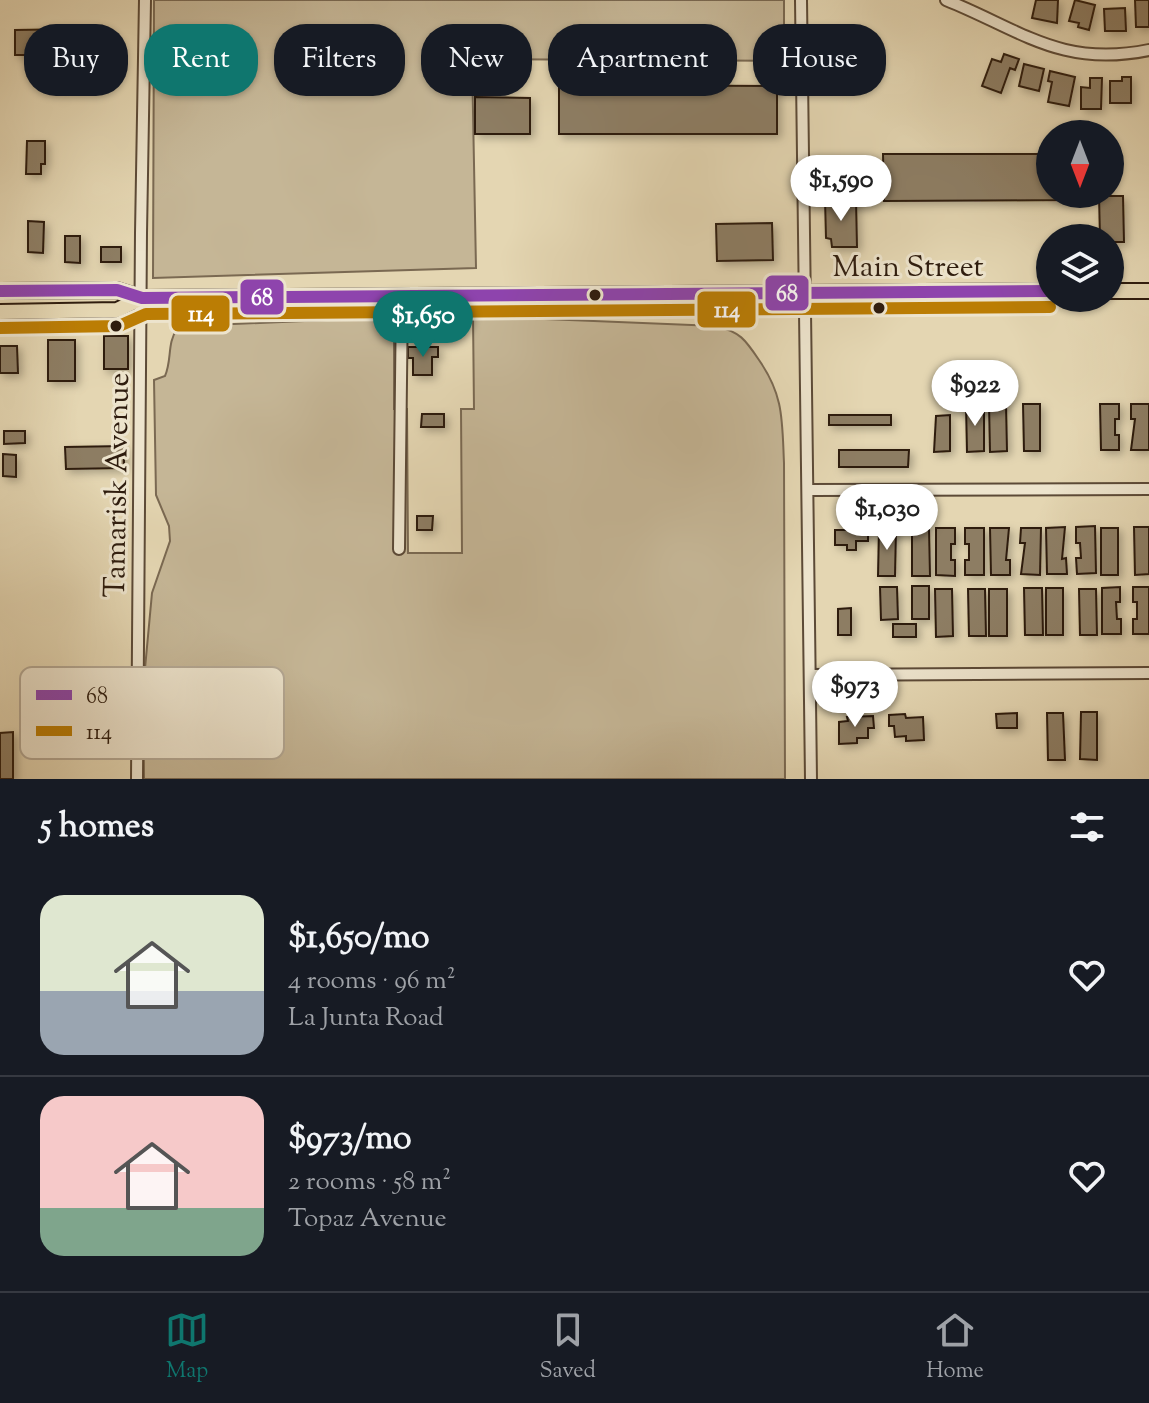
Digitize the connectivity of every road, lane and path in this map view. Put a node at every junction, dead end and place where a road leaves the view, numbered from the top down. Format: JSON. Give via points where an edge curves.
{"nodes":[{"id":1,"x":145,"y":0,"type":"edge"},
{"id":2,"x":801,"y":0,"type":"edge"},
{"id":3,"x":946,"y":0,"type":"edge"},
{"id":4,"x":1149,"y":50,"type":"edge"},
{"id":5,"x":0,"y":291,"type":"edge"},
{"id":6,"x":1036,"y":291,"type":"edge"},
{"id":7,"x":1124,"y":291,"type":"edge"},
{"id":8,"x":1149,"y":291,"type":"edge"},
{"id":9,"x":804,"y":292,"type":"junction"},
{"id":10,"x":402,"y":297,"type":"junction"},
{"id":11,"x":142,"y":298,"type":"junction"},
{"id":12,"x":0,"y":312,"type":"edge"},
{"id":13,"x":1149,"y":489,"type":"edge"},
{"id":14,"x":808,"y":490,"type":"junction"},
{"id":15,"x":399,"y":549,"type":"dead end"},
{"id":16,"x":138,"y":667,"type":"edge"},
{"id":17,"x":1149,"y":673,"type":"edge"},
{"id":18,"x":811,"y":675,"type":"junction"},
{"id":19,"x":137,"y":759,"type":"edge"},
{"id":20,"x":137,"y":779,"type":"edge"},
{"id":21,"x":811,"y":779,"type":"edge"}],
"edges":[{"from":1,"to":11,"type":"street","name":"Tamarisk Avenue"},
{"from":2,"to":9,"type":"street"},
{"from":3,"to":4,"type":"street","via":[[1054,49],[1100,54]]},
{"from":5,"to":11,"type":"main road","name":"Main Street","via":[[117,290]]},
{"from":6,"to":9,"type":"main road","name":"Main Street"},
{"from":7,"to":8,"type":"main road"},
{"from":9,"to":10,"type":"main road","name":"Main Street"},
{"from":9,"to":14,"type":"street"},
{"from":10,"to":11,"type":"main road","name":"Main Street"},
{"from":10,"to":15,"type":"street"},
{"from":11,"to":12,"type":"main road","name":"Main Street","via":[[117,310]]},
{"from":11,"to":16,"type":"street","name":"Tamarisk Avenue"},
{"from":13,"to":14,"type":"street"},
{"from":14,"to":18,"type":"street"},
{"from":17,"to":18,"type":"street"},
{"from":18,"to":21,"type":"street"},
{"from":19,"to":20,"type":"street","name":"Tamarisk Avenue"}]}
